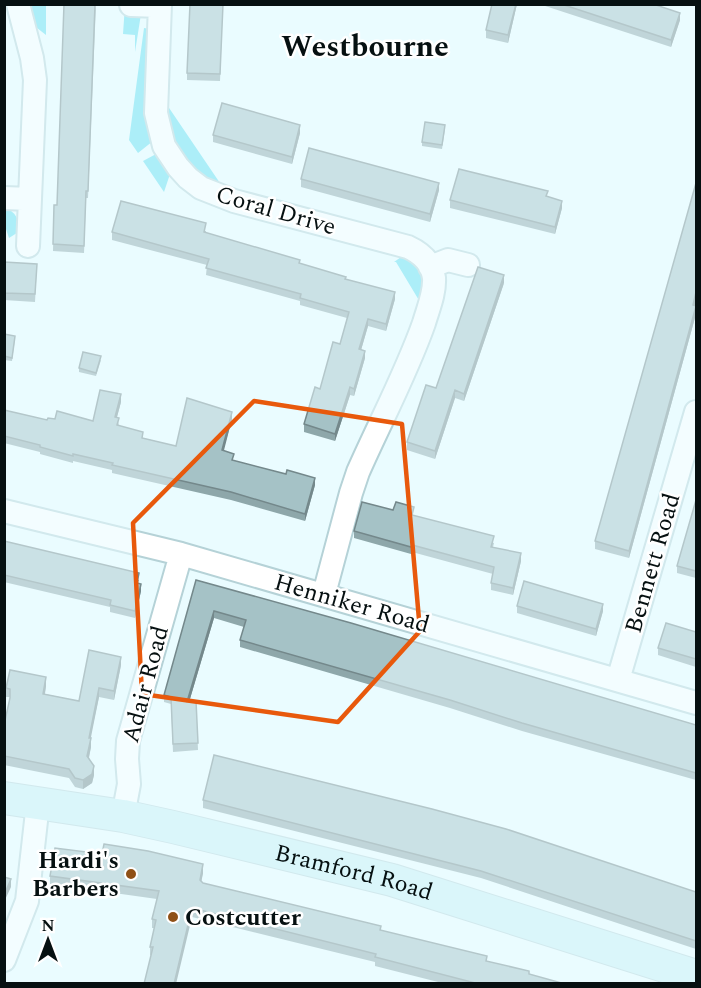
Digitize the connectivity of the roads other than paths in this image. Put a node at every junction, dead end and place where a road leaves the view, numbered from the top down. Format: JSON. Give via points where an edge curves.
{"nodes":[{"id":1,"x":18,"y":4,"type":"edge"},
{"id":2,"x":131,"y":5,"type":"edge"},
{"id":3,"x":160,"y":5,"type":"edge"},
{"id":4,"x":4,"y":198,"type":"edge"},
{"id":5,"x":30,"y":200,"type":"junction"},
{"id":6,"x":28,"y":246,"type":"dead end"},
{"id":7,"x":468,"y":265,"type":"dead end"},
{"id":8,"x":430,"y":267,"type":"junction"},
{"id":9,"x":696,"y":411,"type":"edge"},
{"id":10,"x":4,"y":511,"type":"edge"},
{"id":11,"x":181,"y":555,"type":"junction"},
{"id":12,"x":324,"y":594,"type":"junction"},
{"id":13,"x":618,"y":680,"type":"junction"},
{"id":14,"x":696,"y":703,"type":"edge"},
{"id":15,"x":4,"y":798,"type":"edge"},
{"id":16,"x":38,"y":802,"type":"junction"},
{"id":17,"x":123,"y":816,"type":"junction"},
{"id":18,"x":4,"y":960,"type":"edge"},
{"id":19,"x":696,"y":976,"type":"edge"}],
"edges":[{"from":1,"to":5,"type":"street","via":[[34,80]]},
{"from":2,"to":3,"type":"street","name":"Coral Drive"},
{"from":3,"to":8,"type":"street","name":"Coral Drive","via":[[158,125],[170,155],[188,178],[201,188],[234,201],[408,247],[423,256]]},
{"from":4,"to":5,"type":"street"},
{"from":5,"to":6,"type":"street"},
{"from":7,"to":8,"type":"street","via":[[448,260]]},
{"from":8,"to":12,"type":"street","via":[[434,284],[429,306],[417,343],[358,472]]},
{"from":9,"to":13,"type":"street","name":"Bennett Road"},
{"from":10,"to":11,"type":"street","name":"Henniker Road"},
{"from":11,"to":12,"type":"street","name":"Henniker Road"},
{"from":11,"to":17,"type":"street","name":"Adair Road","via":[[128,741],[129,784]]},
{"from":12,"to":13,"type":"street","name":"Henniker Road"},
{"from":13,"to":14,"type":"street","name":"Henniker Road"},
{"from":15,"to":16,"type":"main road","name":"Bramford Road"},
{"from":16,"to":17,"type":"main road","name":"Bramford Road"},
{"from":16,"to":18,"type":"street","via":[[27,901]]},
{"from":17,"to":19,"type":"main road","name":"Bramford Road","via":[[392,880]]}]}
